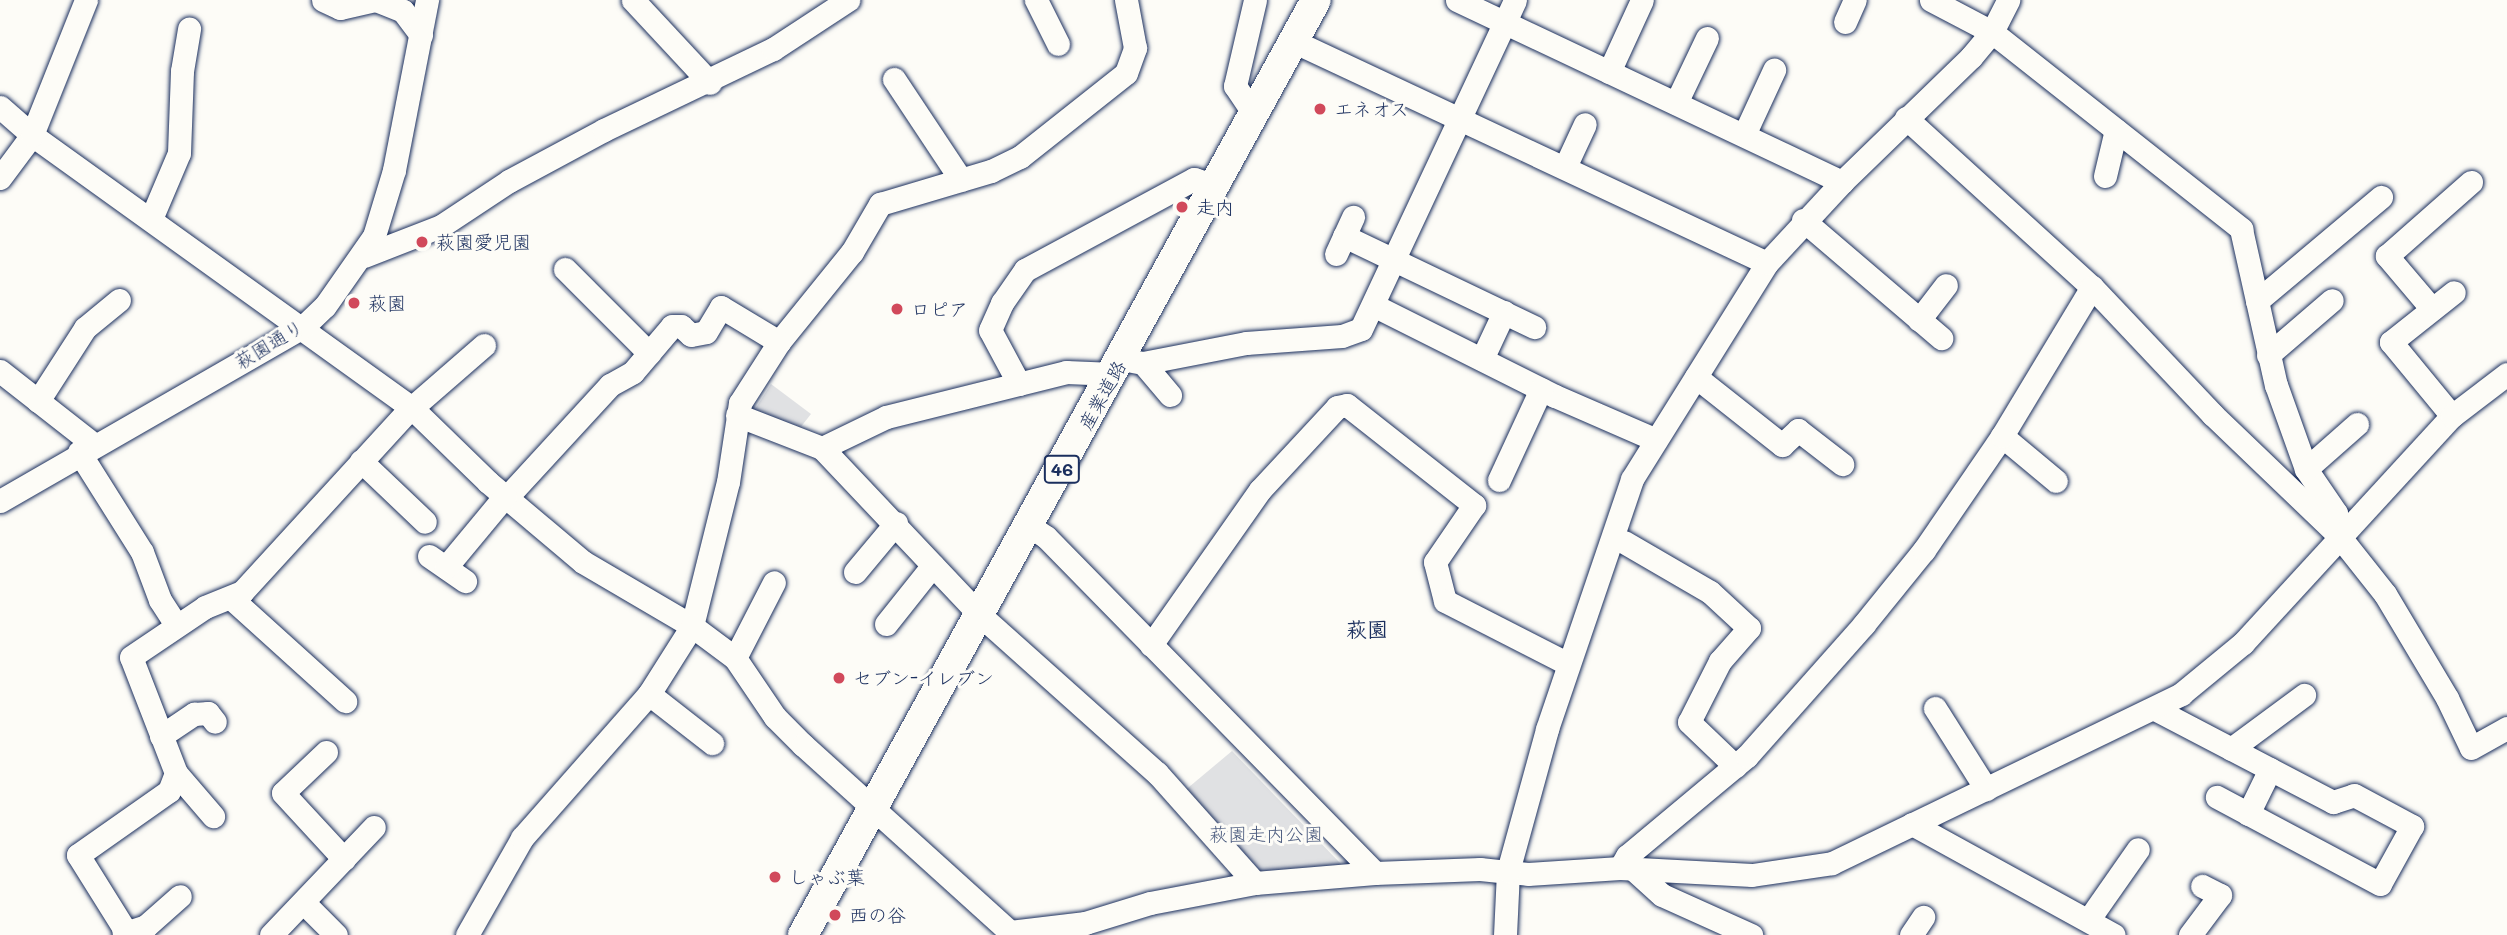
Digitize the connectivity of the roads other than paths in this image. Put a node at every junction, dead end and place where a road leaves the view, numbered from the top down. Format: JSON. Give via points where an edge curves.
{"nodes":[{"id":1,"x":86,"y":0,"type":"edge"},
{"id":2,"x":323,"y":0,"type":"edge"},
{"id":3,"x":427,"y":0,"type":"edge"},
{"id":4,"x":634,"y":0,"type":"edge"},
{"id":5,"x":848,"y":0,"type":"edge"},
{"id":6,"x":1036,"y":0,"type":"edge"},
{"id":7,"x":1126,"y":0,"type":"edge"},
{"id":8,"x":1255,"y":0,"type":"edge"},
{"id":9,"x":1316,"y":0,"type":"edge"},
{"id":10,"x":1457,"y":0,"type":"edge"},
{"id":11,"x":1515,"y":0,"type":"edge"},
{"id":12,"x":1642,"y":0,"type":"edge"},
{"id":13,"x":1855,"y":0,"type":"edge"},
{"id":14,"x":1931,"y":0,"type":"edge"},
{"id":15,"x":2008,"y":0,"type":"edge"},
{"id":16,"x":1504,"y":22,"type":"junction"},
{"id":17,"x":1845,"y":22,"type":"dead end"},
{"id":18,"x":189,"y":29,"type":"dead end"},
{"id":19,"x":1992,"y":32,"type":"junction"},
{"id":20,"x":421,"y":35,"type":"junction"},
{"id":21,"x":1046,"y":35,"type":"dead end"},
{"id":22,"x":1707,"y":38,"type":"dead end"},
{"id":23,"x":1293,"y":41,"type":"junction"},
{"id":24,"x":1774,"y":71,"type":"dead end"},
{"id":25,"x":1609,"y":72,"type":"junction"},
{"id":26,"x":894,"y":79,"type":"dead end"},
{"id":27,"x":710,"y":83,"type":"junction"},
{"id":28,"x":1676,"y":103,"type":"junction"},
{"id":29,"x":0,"y":107,"type":"edge"},
{"id":30,"x":1254,"y":114,"type":"junction"},
{"id":31,"x":1458,"y":116,"type":"junction"},
{"id":32,"x":1906,"y":118,"type":"junction"},
{"id":33,"x":1585,"y":124,"type":"dead end"},
{"id":34,"x":2116,"y":130,"type":"junction"},
{"id":35,"x":32,"y":135,"type":"junction"},
{"id":36,"x":1744,"y":135,"type":"junction"},
{"id":37,"x":1565,"y":167,"type":"junction"},
{"id":38,"x":2105,"y":176,"type":"dead end"},
{"id":39,"x":0,"y":178,"type":"edge"},
{"id":40,"x":961,"y":180,"type":"junction"},
{"id":41,"x":1842,"y":182,"type":"junction"},
{"id":42,"x":2471,"y":182,"type":"dead end"},
{"id":43,"x":1216,"y":186,"type":"junction"},
{"id":44,"x":2381,"y":197,"type":"dead end"},
{"id":45,"x":151,"y":219,"type":"junction"},
{"id":46,"x":1803,"y":220,"type":"junction"},
{"id":47,"x":1344,"y":236,"type":"dead end"},
{"id":48,"x":364,"y":256,"type":"junction"},
{"id":49,"x":1394,"y":259,"type":"junction"},
{"id":50,"x":1766,"y":262,"type":"junction"},
{"id":51,"x":565,"y":269,"type":"dead end"},
{"id":52,"x":1946,"y":285,"type":"dead end"},
{"id":53,"x":2092,"y":287,"type":"junction"},
{"id":54,"x":2454,"y":292,"type":"dead end"},
{"id":55,"x":119,"y":300,"type":"dead end"},
{"id":56,"x":2333,"y":300,"type":"dead end"},
{"id":57,"x":2257,"y":301,"type":"junction"},
{"id":58,"x":1373,"y":305,"type":"junction"},
{"id":59,"x":2432,"y":309,"type":"junction"},
{"id":60,"x":1504,"y":312,"type":"junction"},
{"id":61,"x":1919,"y":320,"type":"junction"},
{"id":62,"x":303,"y":327,"type":"junction"},
{"id":63,"x":1534,"y":327,"type":"dead end"},
{"id":64,"x":1941,"y":338,"type":"dead end"},
{"id":65,"x":779,"y":342,"type":"junction"},
{"id":66,"x":484,"y":345,"type":"dead end"},
{"id":67,"x":649,"y":353,"type":"junction"},
{"id":68,"x":2268,"y":355,"type":"junction"},
{"id":69,"x":1482,"y":359,"type":"junction"},
{"id":70,"x":1126,"y":365,"type":"junction"},
{"id":71,"x":0,"y":371,"type":"edge"},
{"id":72,"x":2507,"y":374,"type":"edge"},
{"id":73,"x":1696,"y":377,"type":"junction"},
{"id":74,"x":1018,"y":384,"type":"junction"},
{"id":75,"x":1541,"y":389,"type":"junction"},
{"id":76,"x":1170,"y":395,"type":"dead end"},
{"id":77,"x":38,"y":401,"type":"junction"},
{"id":78,"x":414,"y":410,"type":"junction"},
{"id":79,"x":737,"y":415,"type":"junction"},
{"id":80,"x":2452,"y":416,"type":"junction"},
{"id":81,"x":2357,"y":424,"type":"dead end"},
{"id":82,"x":2001,"y":436,"type":"junction"},
{"id":83,"x":1656,"y":440,"type":"junction"},
{"id":84,"x":86,"y":448,"type":"junction"},
{"id":85,"x":822,"y":448,"type":"junction"},
{"id":86,"x":361,"y":461,"type":"junction"},
{"id":87,"x":1842,"y":464,"type":"dead end"},
{"id":88,"x":2306,"y":469,"type":"junction"},
{"id":89,"x":1499,"y":480,"type":"dead end"},
{"id":90,"x":2056,"y":481,"type":"dead end"},
{"id":91,"x":506,"y":497,"type":"junction"},
{"id":92,"x":0,"y":500,"type":"edge"},
{"id":93,"x":410,"y":518,"type":"dead end"},
{"id":94,"x":895,"y":523,"type":"junction"},
{"id":95,"x":1031,"y":527,"type":"junction"},
{"id":96,"x":2339,"y":536,"type":"junction"},
{"id":97,"x":1625,"y":542,"type":"dead end"},
{"id":98,"x":933,"y":565,"type":"junction"},
{"id":99,"x":855,"y":572,"type":"dead end"},
{"id":100,"x":465,"y":581,"type":"dead end"},
{"id":101,"x":774,"y":582,"type":"dead end"},
{"id":102,"x":231,"y":598,"type":"junction"},
{"id":103,"x":980,"y":615,"type":"junction"},
{"id":104,"x":886,"y":624,"type":"dead end"},
{"id":105,"x":176,"y":625,"type":"junction"},
{"id":106,"x":692,"y":626,"type":"junction"},
{"id":107,"x":1151,"y":645,"type":"junction"},
{"id":108,"x":735,"y":658,"type":"junction"},
{"id":109,"x":1567,"y":664,"type":"junction"},
{"id":110,"x":649,"y":694,"type":"junction"},
{"id":111,"x":2304,"y":695,"type":"dead end"},
{"id":112,"x":345,"y":701,"type":"dead end"},
{"id":113,"x":1935,"y":708,"type":"dead end"},
{"id":114,"x":2155,"y":709,"type":"junction"},
{"id":115,"x":215,"y":722,"type":"dead end"},
{"id":116,"x":2507,"y":728,"type":"edge"},
{"id":117,"x":161,"y":736,"type":"junction"},
{"id":118,"x":712,"y":743,"type":"dead end"},
{"id":119,"x":2231,"y":749,"type":"junction"},
{"id":120,"x":326,"y":752,"type":"dead end"},
{"id":121,"x":1735,"y":766,"type":"junction"},
{"id":122,"x":2270,"y":769,"type":"junction"},
{"id":123,"x":176,"y":773,"type":"junction"},
{"id":124,"x":1986,"y":789,"type":"junction"},
{"id":125,"x":2217,"y":797,"type":"dead end"},
{"id":126,"x":875,"y":806,"type":"junction"},
{"id":127,"x":2248,"y":814,"type":"junction"},
{"id":128,"x":213,"y":816,"type":"dead end"},
{"id":129,"x":1912,"y":824,"type":"junction"},
{"id":130,"x":374,"y":827,"type":"dead end"},
{"id":131,"x":2138,"y":849,"type":"dead end"},
{"id":132,"x":344,"y":859,"type":"junction"},
{"id":133,"x":1627,"y":869,"type":"junction"},
{"id":134,"x":1508,"y":871,"type":"junction"},
{"id":135,"x":1375,"y":873,"type":"junction"},
{"id":136,"x":1255,"y":883,"type":"junction"},
{"id":137,"x":2202,"y":886,"type":"dead end"},
{"id":138,"x":180,"y":896,"type":"dead end"},
{"id":139,"x":304,"y":903,"type":"junction"},
{"id":140,"x":2089,"y":919,"type":"junction"},
{"id":141,"x":1086,"y":929,"type":"edge"},
{"id":142,"x":1006,"y":933,"type":"edge"},
{"id":143,"x":124,"y":934,"type":"edge"},
{"id":144,"x":271,"y":935,"type":"edge"},
{"id":145,"x":336,"y":935,"type":"edge"},
{"id":146,"x":467,"y":935,"type":"edge"},
{"id":147,"x":803,"y":935,"type":"edge"},
{"id":148,"x":1505,"y":935,"type":"edge"},
{"id":149,"x":1751,"y":935,"type":"edge"},
{"id":150,"x":2114,"y":935,"type":"edge"},
{"id":151,"x":2189,"y":935,"type":"edge"}],
"edges":[{"from":1,"to":35,"type":"street"},
{"from":2,"to":20,"type":"street","via":[[340,8],[376,1],[402,11]]},
{"from":3,"to":20,"type":"street","name":"萩園通り"},
{"from":4,"to":27,"type":"street"},
{"from":5,"to":27,"type":"street"},
{"from":6,"to":21,"type":"street"},
{"from":7,"to":40,"type":"street","via":[[1135,48],[1126,73],[1020,157]]},
{"from":8,"to":30,"type":"street","via":[[1236,86]]},
{"from":9,"to":23,"type":"main road","name":"産業道路","number":"46"},
{"from":10,"to":16,"type":"street"},
{"from":11,"to":16,"type":"street"},
{"from":12,"to":25,"type":"street"},
{"from":13,"to":17,"type":"street"},
{"from":14,"to":19,"type":"street"},
{"from":15,"to":19,"type":"street"},
{"from":16,"to":25,"type":"street"},
{"from":16,"to":31,"type":"street"},
{"from":18,"to":45,"type":"street","via":[[181,71],[178,153]]},
{"from":19,"to":32,"type":"street"},
{"from":19,"to":34,"type":"street"},
{"from":20,"to":48,"type":"street","name":"萩園通り","via":[[394,170]]},
{"from":22,"to":28,"type":"street"},
{"from":23,"to":30,"type":"main road","name":"産業道路","number":"46"},
{"from":23,"to":31,"type":"street"},
{"from":24,"to":36,"type":"street"},
{"from":25,"to":28,"type":"street"},
{"from":26,"to":40,"type":"street"},
{"from":27,"to":48,"type":"street","via":[[604,130],[509,181],[441,226]]},
{"from":28,"to":36,"type":"street"},
{"from":29,"to":35,"type":"street"},
{"from":30,"to":43,"type":"main road","name":"産業道路","number":"46"},
{"from":31,"to":37,"type":"street"},
{"from":31,"to":49,"type":"street"},
{"from":32,"to":41,"type":"street"},
{"from":32,"to":53,"type":"street"},
{"from":33,"to":37,"type":"street"},
{"from":34,"to":38,"type":"street"},
{"from":34,"to":57,"type":"street","via":[[2241,229]]},
{"from":35,"to":39,"type":"street"},
{"from":35,"to":45,"type":"street"},
{"from":36,"to":41,"type":"street"},
{"from":37,"to":50,"type":"street"},
{"from":40,"to":65,"type":"street","via":[[880,204],[852,252]]},
{"from":41,"to":46,"type":"street"},
{"from":42,"to":59,"type":"street","via":[[2387,256]]},
{"from":43,"to":70,"type":"main road","name":"産業道路","number":"46"},
{"from":43,"to":74,"type":"street","via":[[1194,179],[1026,270],[1002,303],[990,330]]},
{"from":44,"to":57,"type":"street"},
{"from":45,"to":62,"type":"street"},
{"from":46,"to":50,"type":"street"},
{"from":46,"to":61,"type":"street"},
{"from":47,"to":49,"type":"street"},
{"from":48,"to":62,"type":"street","name":"萩園通り"},
{"from":49,"to":58,"type":"street"},
{"from":49,"to":60,"type":"street"},
{"from":50,"to":73,"type":"street"},
{"from":51,"to":67,"type":"street"},
{"from":52,"to":61,"type":"street"},
{"from":53,"to":82,"type":"street"},
{"from":53,"to":96,"type":"street","via":[[2212,414]]},
{"from":54,"to":59,"type":"street"},
{"from":55,"to":77,"type":"street","via":[[85,328]]},
{"from":56,"to":68,"type":"street"},
{"from":57,"to":68,"type":"street"},
{"from":58,"to":69,"type":"street"},
{"from":58,"to":70,"type":"street","via":[[1361,329],[1342,336],[1247,343]]},
{"from":59,"to":80,"type":"street","via":[[2390,342]]},
{"from":60,"to":63,"type":"street"},
{"from":60,"to":69,"type":"street"},
{"from":61,"to":64,"type":"street"},
{"from":62,"to":78,"type":"street"},
{"from":62,"to":84,"type":"street","name":"萩園通り"},
{"from":65,"to":67,"type":"street","via":[[721,307],[706,332],[691,335],[681,326],[672,326]]},
{"from":65,"to":79,"type":"street","via":[[740,402]]},
{"from":66,"to":78,"type":"street"},
{"from":67,"to":91,"type":"street","via":[[633,372],[610,385]]},
{"from":68,"to":88,"type":"street"},
{"from":69,"to":75,"type":"street"},
{"from":70,"to":74,"type":"street","via":[[1066,372]]},
{"from":70,"to":76,"type":"street"},
{"from":70,"to":95,"type":"main road","name":"産業道路","number":"46"},
{"from":71,"to":77,"type":"street"},
{"from":72,"to":80,"type":"street"},
{"from":73,"to":83,"type":"street"},
{"from":73,"to":87,"type":"street","via":[[1782,445],[1798,430]]},
{"from":74,"to":85,"type":"street","via":[[886,417]]},
{"from":75,"to":83,"type":"street"},
{"from":75,"to":89,"type":"street"},
{"from":77,"to":84,"type":"street"},
{"from":78,"to":86,"type":"street"},
{"from":78,"to":91,"type":"street"},
{"from":79,"to":85,"type":"street"},
{"from":79,"to":106,"type":"street","via":[[728,482]]},
{"from":80,"to":96,"type":"street"},
{"from":81,"to":88,"type":"street"},
{"from":82,"to":90,"type":"street"},
{"from":82,"to":121,"type":"street","via":[[1924,550],[1784,717]]},
{"from":83,"to":109,"type":"street","via":[[1618,511]]},
{"from":84,"to":92,"type":"street","name":"萩園通り"},
{"from":84,"to":105,"type":"street"},
{"from":85,"to":94,"type":"street"},
{"from":86,"to":93,"type":"street"},
{"from":86,"to":102,"type":"street","via":[[242,592]]},
{"from":88,"to":96,"type":"street","via":[[2336,513]]},
{"from":91,"to":100,"type":"street","via":[[437,561]]},
{"from":91,"to":106,"type":"street","via":[[583,562]]},
{"from":94,"to":98,"type":"street"},
{"from":94,"to":99,"type":"street"},
{"from":95,"to":103,"type":"main road","name":"産業道路","number":"46"},
{"from":95,"to":107,"type":"street"},
{"from":96,"to":114,"type":"street","via":[[2243,643]]},
{"from":96,"to":116,"type":"street","via":[[2385,594],[2471,748]]},
{"from":97,"to":121,"type":"street","via":[[1710,592],[1749,628],[1720,661],[1689,722]]},
{"from":98,"to":103,"type":"street"},
{"from":98,"to":104,"type":"street"},
{"from":101,"to":108,"type":"street"},
{"from":102,"to":105,"type":"street"},
{"from":102,"to":112,"type":"street"},
{"from":103,"to":126,"type":"main road","name":"産業道路","number":"46"},
{"from":103,"to":136,"type":"street","via":[[1157,773]]},
{"from":105,"to":117,"type":"street","via":[[131,657]]},
{"from":106,"to":108,"type":"street"},
{"from":106,"to":110,"type":"street"},
{"from":107,"to":109,"type":"street","via":[[1260,490],[1337,407],[1348,405],[1474,505],[1435,562],[1445,601]]},
{"from":107,"to":135,"type":"street"},
{"from":108,"to":126,"type":"street","via":[[775,717]]},
{"from":109,"to":134,"type":"street"},
{"from":110,"to":118,"type":"street"},
{"from":110,"to":146,"type":"street","via":[[541,813]]},
{"from":111,"to":119,"type":"street"},
{"from":113,"to":124,"type":"street"},
{"from":114,"to":119,"type":"street"},
{"from":114,"to":124,"type":"street"},
{"from":115,"to":117,"type":"street","via":[[208,713],[194,714]]},
{"from":117,"to":123,"type":"street"},
{"from":119,"to":122,"type":"street"},
{"from":120,"to":132,"type":"street","via":[[283,793]]},
{"from":121,"to":133,"type":"street","via":[[1627,856]]},
{"from":122,"to":127,"type":"street"},
{"from":122,"to":127,"type":"street","via":[[2333,802],[2354,795],[2412,826],[2380,884]]},
{"from":123,"to":128,"type":"street"},
{"from":123,"to":143,"type":"street","via":[[169,791],[78,855]]},
{"from":124,"to":129,"type":"street"},
{"from":125,"to":127,"type":"street"},
{"from":126,"to":142,"type":"street"},
{"from":126,"to":147,"type":"main road","name":"産業道路","number":"46"},
{"from":129,"to":133,"type":"street","via":[[1832,863],[1801,871],[1752,875]]},
{"from":129,"to":140,"type":"street"},
{"from":130,"to":132,"type":"street"},
{"from":131,"to":140,"type":"street"},
{"from":132,"to":139,"type":"street"},
{"from":133,"to":134,"type":"street"},
{"from":133,"to":149,"type":"street","via":[[1662,895]]},
{"from":134,"to":135,"type":"street"},
{"from":134,"to":148,"type":"street"},
{"from":135,"to":136,"type":"street"},
{"from":136,"to":141,"type":"street","via":[[1150,904]]},
{"from":137,"to":151,"type":"street","via":[[2220,895]]},
{"from":138,"to":143,"type":"street","via":[[146,926]]},
{"from":139,"to":144,"type":"street"},
{"from":139,"to":145,"type":"street"},
{"from":140,"to":150,"type":"street"},
{"from":141,"to":142,"type":"street"}]}
